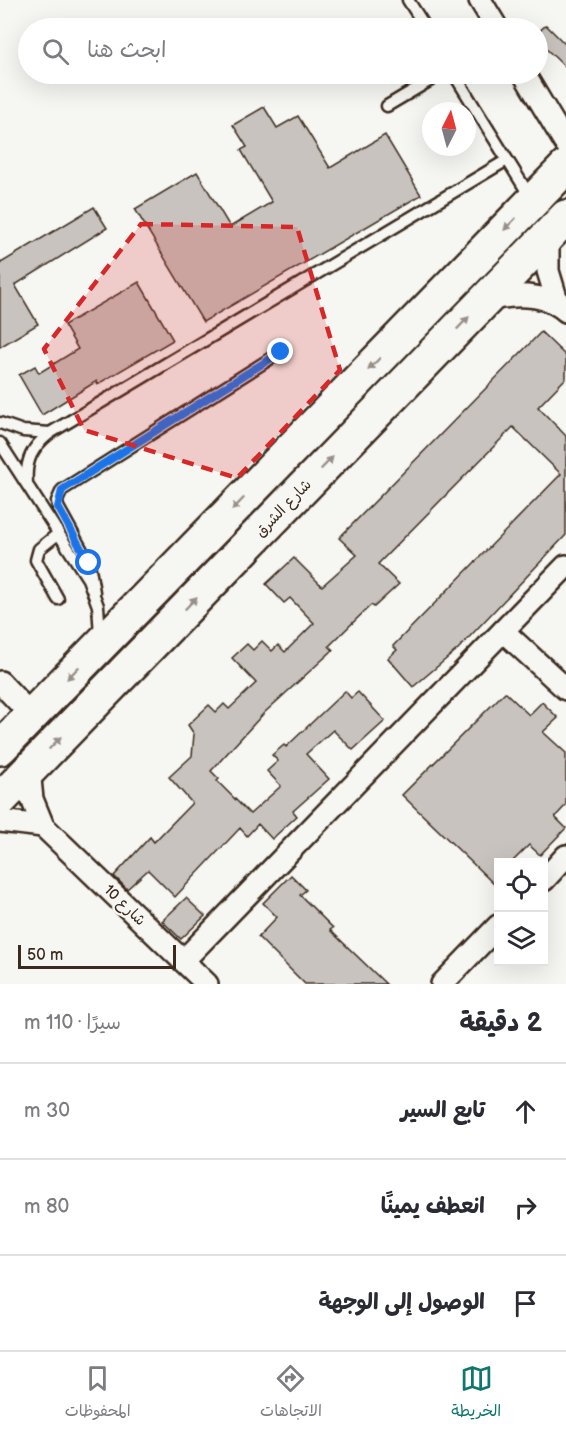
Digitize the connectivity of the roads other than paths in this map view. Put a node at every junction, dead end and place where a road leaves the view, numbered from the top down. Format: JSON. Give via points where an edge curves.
{"nodes":[{"id":1,"x":408,"y":0,"type":"edge"},
{"id":2,"x":480,"y":0,"type":"edge"},
{"id":3,"x":420,"y":18,"type":"edge"},
{"id":4,"x":491,"y":18,"type":"edge"},
{"id":5,"x":424,"y":84,"type":"edge"},
{"id":6,"x":460,"y":84,"type":"edge"},
{"id":7,"x":530,"y":84,"type":"edge"},
{"id":8,"x":387,"y":106,"type":"dead end"},
{"id":9,"x":566,"y":144,"type":"edge"},
{"id":10,"x":507,"y":160,"type":"junction"},
{"id":11,"x":566,"y":167,"type":"edge"},
{"id":12,"x":533,"y":201,"type":"junction"},
{"id":13,"x":557,"y":226,"type":"edge"},
{"id":14,"x":486,"y":300,"type":"junction"},
{"id":15,"x":562,"y":308,"type":"edge"},
{"id":16,"x":281,"y":352,"type":"dead end"},
{"id":17,"x":0,"y":423,"type":"edge"},
{"id":18,"x":50,"y":433,"type":"junction"},
{"id":19,"x":0,"y":443,"type":"edge"},
{"id":20,"x":27,"y":483,"type":"junction"},
{"id":21,"x":59,"y":533,"type":"junction"},
{"id":22,"x":566,"y":566,"type":"edge"},
{"id":23,"x":94,"y":592,"type":"junction"},
{"id":24,"x":58,"y":599,"type":"dead end"},
{"id":25,"x":503,"y":631,"type":"junction"},
{"id":26,"x":97,"y":649,"type":"junction"},
{"id":27,"x":0,"y":682,"type":"edge"},
{"id":28,"x":566,"y":689,"type":"edge"},
{"id":29,"x":32,"y":716,"type":"junction"},
{"id":30,"x":0,"y":748,"type":"edge"},
{"id":31,"x":29,"y":769,"type":"junction"},
{"id":32,"x":0,"y":800,"type":"edge"},
{"id":33,"x":0,"y":820,"type":"edge"},
{"id":34,"x":43,"y":826,"type":"junction"},
{"id":35,"x":566,"y":856,"type":"edge"},
{"id":36,"x":548,"y":875,"type":"edge"},
{"id":37,"x":494,"y":930,"type":"edge"},
{"id":38,"x":183,"y":960,"type":"junction"},
{"id":39,"x":207,"y":984,"type":"edge"},
{"id":40,"x":442,"y":984,"type":"edge"}],
"edges":[{"from":1,"to":3,"type":"lane"},
{"from":2,"to":4,"type":"street"},
{"from":5,"to":8,"type":"lane"},
{"from":6,"to":10,"type":"lane"},
{"from":7,"to":9,"type":"street"},
{"from":10,"to":12,"type":"lane"},
{"from":10,"to":18,"type":"lane"},
{"from":11,"to":12,"type":"main road"},
{"from":12,"to":26,"type":"main road","one_way":true},
{"from":13,"to":14,"type":"main road","name":"شارع الشرق"},
{"from":13,"to":15,"type":"street","via":[[548,271]]},
{"from":14,"to":15,"type":"street","via":[[522,295]]},
{"from":31,"to":14,"type":"main road","name":"شارع الشرق","one_way":true},
{"from":16,"to":23,"type":"lane","via":[[62,490],[58,507],[89,563]]},
{"from":17,"to":18,"type":"lane","via":[[23,431]]},
{"from":18,"to":20,"type":"lane","via":[[30,454]]},
{"from":19,"to":20,"type":"lane"},
{"from":20,"to":21,"type":"lane"},
{"from":21,"to":23,"type":"lane"},
{"from":21,"to":24,"type":"lane","via":[[39,549],[36,560]]},
{"from":22,"to":25,"type":"street"},
{"from":23,"to":26,"type":"lane","via":[[100,620]]},
{"from":25,"to":28,"type":"street"},
{"from":25,"to":38,"type":"street"},
{"from":26,"to":29,"type":"main road","one_way":true},
{"from":27,"to":29,"type":"street"},
{"from":29,"to":30,"type":"main road"},
{"from":31,"to":32,"type":"main road","name":"شارع الشرق"},
{"from":31,"to":34,"type":"street","name":"شارع 10","via":[[32,799]]},
{"from":33,"to":34,"type":"street"},
{"from":34,"to":38,"type":"street","name":"شارع 10"},
{"from":35,"to":36,"type":"street"},
{"from":37,"to":40,"type":"street"},
{"from":38,"to":39,"type":"street","name":"شارع 10"}]}
